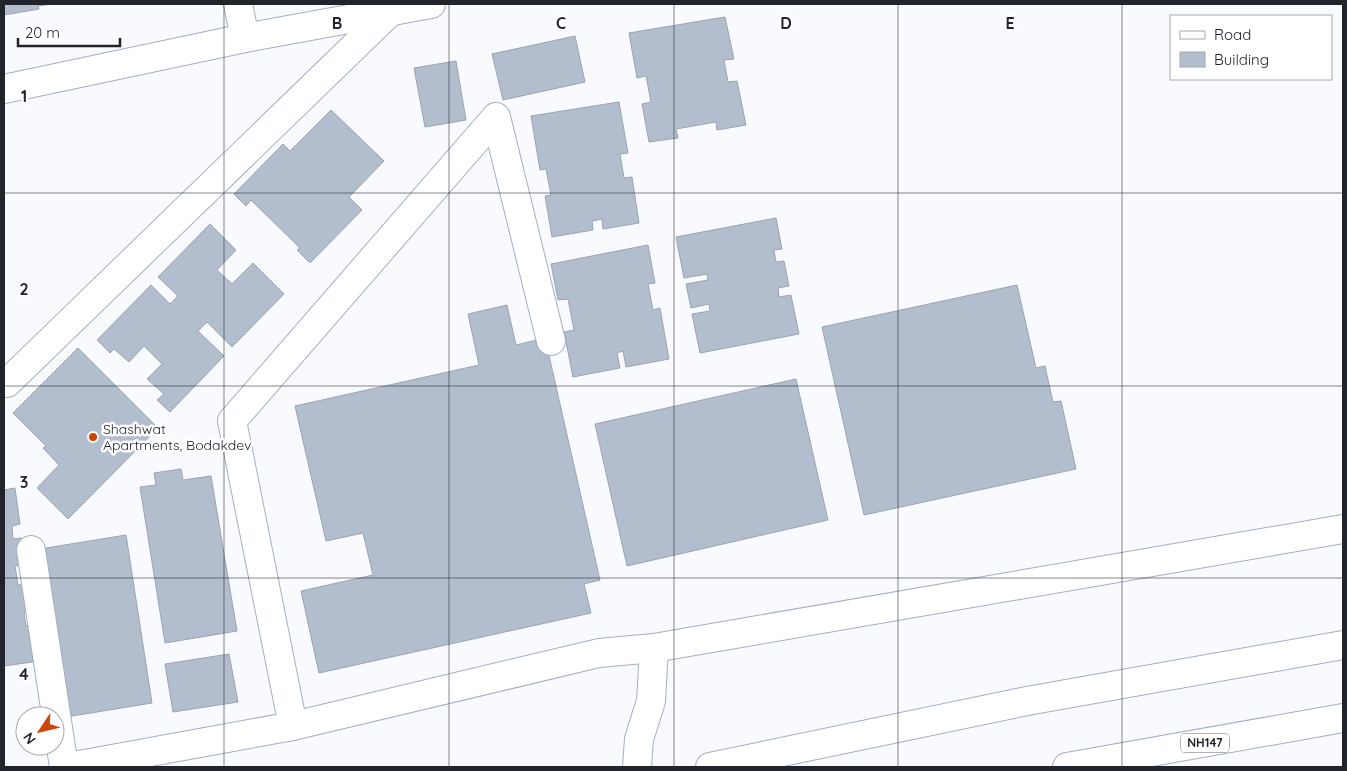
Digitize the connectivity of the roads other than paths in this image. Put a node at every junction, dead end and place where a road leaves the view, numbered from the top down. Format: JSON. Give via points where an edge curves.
{"nodes":[{"id":1,"x":238,"y":4,"type":"edge"},
{"id":2,"x":431,"y":4,"type":"edge"},
{"id":3,"x":391,"y":11,"type":"junction"},
{"id":4,"x":245,"y":38,"type":"junction"},
{"id":5,"x":4,"y":90,"type":"edge"},
{"id":6,"x":551,"y":341,"type":"dead end"},
{"id":7,"x":7,"y":384,"type":"dead end"},
{"id":8,"x":1343,"y":529,"type":"edge"},
{"id":9,"x":31,"y":550,"type":"dead end"},
{"id":10,"x":1343,"y":646,"type":"edge"},
{"id":11,"x":654,"y":648,"type":"junction"},
{"id":12,"x":1343,"y":718,"type":"edge"},
{"id":13,"x":293,"y":726,"type":"junction"},
{"id":14,"x":64,"y":767,"type":"edge"},
{"id":15,"x":68,"y":767,"type":"edge"},
{"id":16,"x":637,"y":767,"type":"edge"},
{"id":17,"x":710,"y":767,"type":"edge"},
{"id":18,"x":1068,"y":767,"type":"edge"}],
"edges":[{"from":1,"to":4,"type":"main road"},
{"from":2,"to":3,"type":"main road"},
{"from":3,"to":4,"type":"main road"},
{"from":3,"to":7,"type":"main road"},
{"from":4,"to":5,"type":"main road"},
{"from":6,"to":13,"type":"main road","via":[[496,117],[232,421]]},
{"from":8,"to":11,"type":"main road"},
{"from":9,"to":14,"type":"main road"},
{"from":10,"to":17,"type":"main road","via":[[1028,701]]},
{"from":11,"to":13,"type":"main road","via":[[598,654]]},
{"from":11,"to":16,"type":"main road","via":[[651,701],[639,739]]},
{"from":12,"to":18,"type":"main road","number":"NH147"},
{"from":13,"to":15,"type":"main road"}]}
